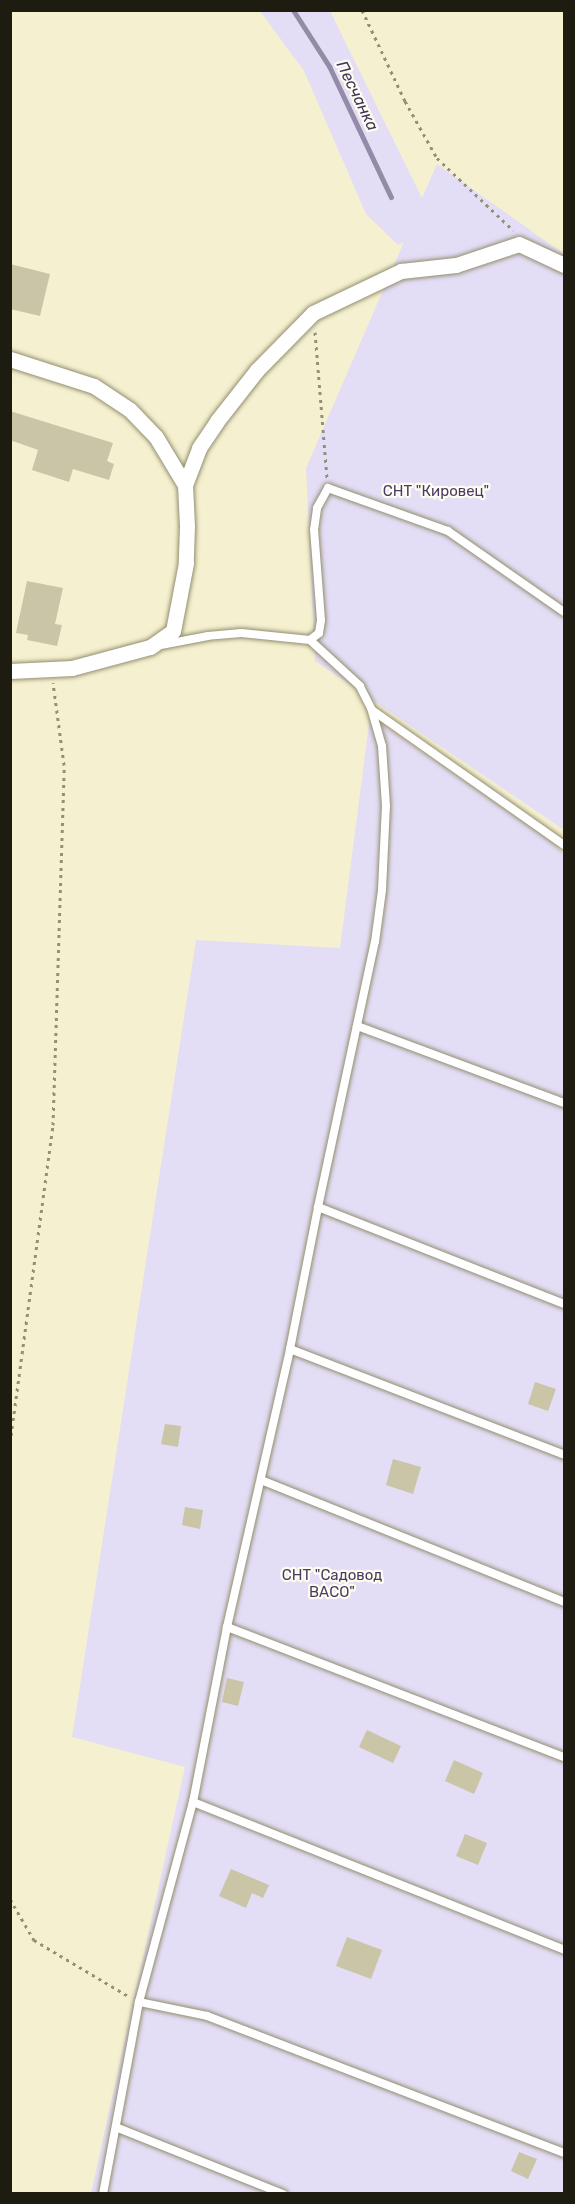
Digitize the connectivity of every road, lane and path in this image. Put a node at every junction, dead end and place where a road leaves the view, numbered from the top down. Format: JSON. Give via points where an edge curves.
{"nodes":[{"id":1,"x":362,"y":10,"type":"edge"},
{"id":2,"x":513,"y":230,"type":"dead end"},
{"id":3,"x":564,"y":266,"type":"edge"},
{"id":4,"x":313,"y":313,"type":"junction"},
{"id":5,"x":10,"y":359,"type":"edge"},
{"id":6,"x":185,"y":485,"type":"junction"},
{"id":7,"x":328,"y":488,"type":"junction"},
{"id":8,"x":564,"y":612,"type":"edge"},
{"id":9,"x":310,"y":640,"type":"junction"},
{"id":10,"x":150,"y":647,"type":"junction"},
{"id":11,"x":51,"y":669,"type":"junction"},
{"id":12,"x":10,"y":671,"type":"edge"},
{"id":13,"x":372,"y":710,"type":"junction"},
{"id":14,"x":564,"y":845,"type":"edge"},
{"id":15,"x":357,"y":1026,"type":"junction"},
{"id":16,"x":564,"y":1103,"type":"edge"},
{"id":17,"x":318,"y":1207,"type":"junction"},
{"id":18,"x":564,"y":1304,"type":"edge"},
{"id":19,"x":290,"y":1349,"type":"junction"},
{"id":20,"x":10,"y":1443,"type":"edge"},
{"id":21,"x":564,"y":1455,"type":"edge"},
{"id":22,"x":261,"y":1480,"type":"junction"},
{"id":23,"x":564,"y":1602,"type":"edge"},
{"id":24,"x":227,"y":1627,"type":"junction"},
{"id":25,"x":564,"y":1757,"type":"edge"},
{"id":26,"x":193,"y":1802,"type":"junction"},
{"id":27,"x":10,"y":1899,"type":"edge"},
{"id":28,"x":564,"y":1950,"type":"edge"},
{"id":29,"x":139,"y":2002,"type":"junction"},
{"id":30,"x":117,"y":2128,"type":"junction"},
{"id":31,"x":564,"y":2152,"type":"edge"},
{"id":32,"x":103,"y":2193,"type":"edge"},
{"id":33,"x":284,"y":2193,"type":"edge"}],
"edges":[{"from":1,"to":2,"type":"path","via":[[437,158]]},
{"from":3,"to":4,"type":"street","via":[[519,244],[456,265],[401,271]]},
{"from":4,"to":6,"type":"street","via":[[257,370],[217,421],[199,448]]},
{"from":4,"to":7,"type":"path"},
{"from":5,"to":6,"type":"street","via":[[94,386],[130,411],[156,437]]},
{"from":6,"to":10,"type":"street","via":[[186,563],[172,631]]},
{"from":7,"to":8,"type":"lane","via":[[448,531]]},
{"from":7,"to":9,"type":"lane","via":[[317,508],[314,530],[321,620],[319,633]]},
{"from":9,"to":10,"type":"lane","via":[[241,633]]},
{"from":9,"to":13,"type":"lane","via":[[360,686]]},
{"from":10,"to":11,"type":"street","via":[[72,668]]},
{"from":11,"to":12,"type":"street"},
{"from":11,"to":20,"type":"path","via":[[64,765],[53,1125]]},
{"from":13,"to":14,"type":"lane"},
{"from":13,"to":15,"type":"lane","via":[[382,747],[385,827],[375,942]]},
{"from":15,"to":16,"type":"lane"},
{"from":15,"to":17,"type":"lane"},
{"from":17,"to":18,"type":"lane"},
{"from":17,"to":19,"type":"lane"},
{"from":19,"to":21,"type":"lane"},
{"from":19,"to":22,"type":"lane"},
{"from":22,"to":23,"type":"lane"},
{"from":22,"to":24,"type":"lane"},
{"from":24,"to":25,"type":"lane"},
{"from":24,"to":26,"type":"lane"},
{"from":26,"to":28,"type":"lane"},
{"from":26,"to":29,"type":"lane"},
{"from":27,"to":29,"type":"path","via":[[34,1940]]},
{"from":29,"to":30,"type":"lane"},
{"from":29,"to":31,"type":"lane","via":[[207,2016]]},
{"from":30,"to":32,"type":"lane"},
{"from":30,"to":33,"type":"lane"}]}
